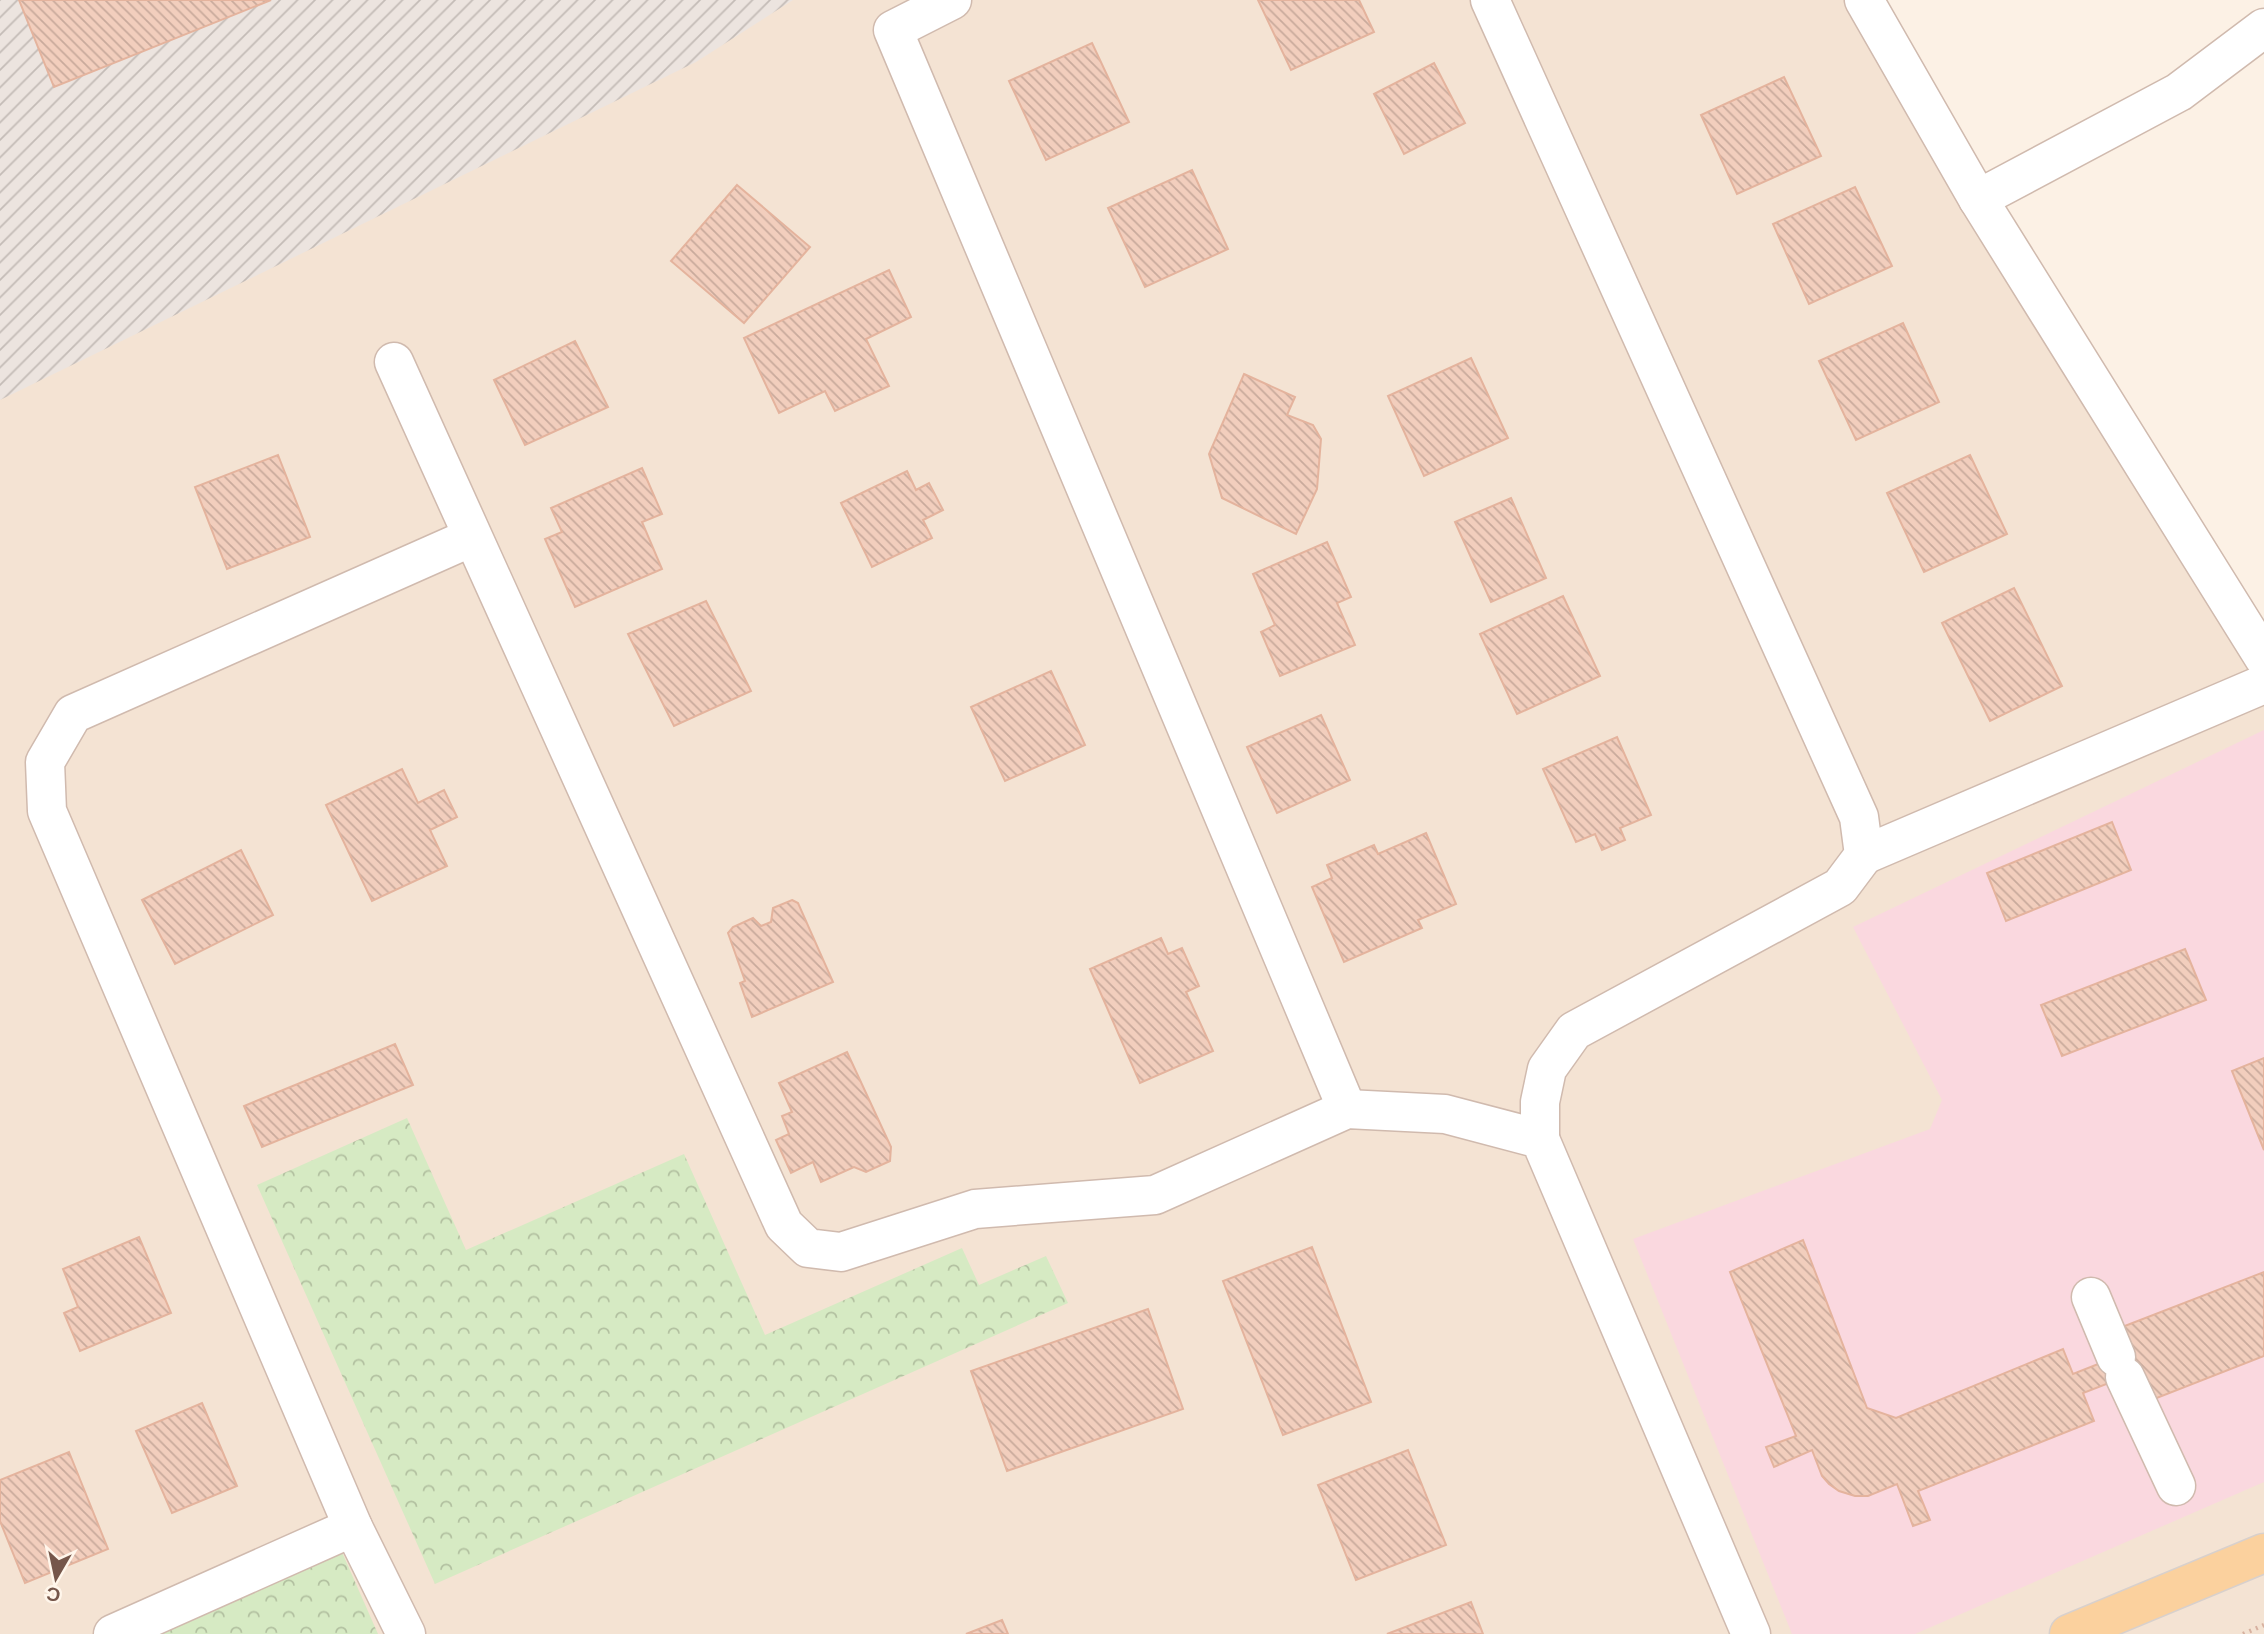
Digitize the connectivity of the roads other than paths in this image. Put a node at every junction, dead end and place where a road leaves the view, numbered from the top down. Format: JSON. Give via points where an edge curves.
{"nodes":[{"id":1,"x":952,"y":0,"type":"edge"},
{"id":2,"x":1490,"y":0,"type":"edge"},
{"id":3,"x":1864,"y":0,"type":"edge"},
{"id":4,"x":2264,"y":28,"type":"edge"},
{"id":5,"x":1978,"y":199,"type":"junction"},
{"id":6,"x":394,"y":362,"type":"dead end"},
{"id":7,"x":471,"y":537,"type":"junction"},
{"id":8,"x":2264,"y":659,"type":"edge"},
{"id":9,"x":2264,"y":684,"type":"edge"},
{"id":10,"x":1864,"y":855,"type":"junction"},
{"id":11,"x":1347,"y":1109,"type":"junction"},
{"id":12,"x":1541,"y":1139,"type":"junction"},
{"id":13,"x":2091,"y":1297,"type":"dead end"},
{"id":14,"x":2176,"y":1486,"type":"dead end"},
{"id":15,"x":353,"y":1527,"type":"junction"},
{"id":16,"x":2264,"y":1553,"type":"edge"},
{"id":17,"x":113,"y":1634,"type":"edge"},
{"id":18,"x":406,"y":1634,"type":"edge"},
{"id":19,"x":1751,"y":1634,"type":"edge"},
{"id":20,"x":2069,"y":1634,"type":"edge"}],
"edges":[{"from":1,"to":11,"type":"lane","via":[[893,30]]},
{"from":2,"to":10,"type":"lane","via":[[1859,817]]},
{"from":3,"to":5,"type":"lane"},
{"from":4,"to":5,"type":"lane","via":[[2179,92]]},
{"from":5,"to":8,"type":"lane"},
{"from":6,"to":7,"type":"lane"},
{"from":7,"to":11,"type":"lane","via":[[784,1225],[808,1248],[841,1252],[975,1209],[1155,1195]]},
{"from":7,"to":15,"type":"lane","via":[[73,713],[45,762],[47,811]]},
{"from":9,"to":10,"type":"lane"},
{"from":10,"to":12,"type":"lane","via":[[1840,887],[1574,1031],[1547,1069],[1540,1102]]},
{"from":11,"to":12,"type":"lane","via":[[1445,1114]]},
{"from":12,"to":19,"type":"lane"},
{"from":13,"to":14,"type":"lane"},
{"from":15,"to":17,"type":"lane"},
{"from":15,"to":18,"type":"lane"},
{"from":16,"to":20,"type":"main road"}]}
